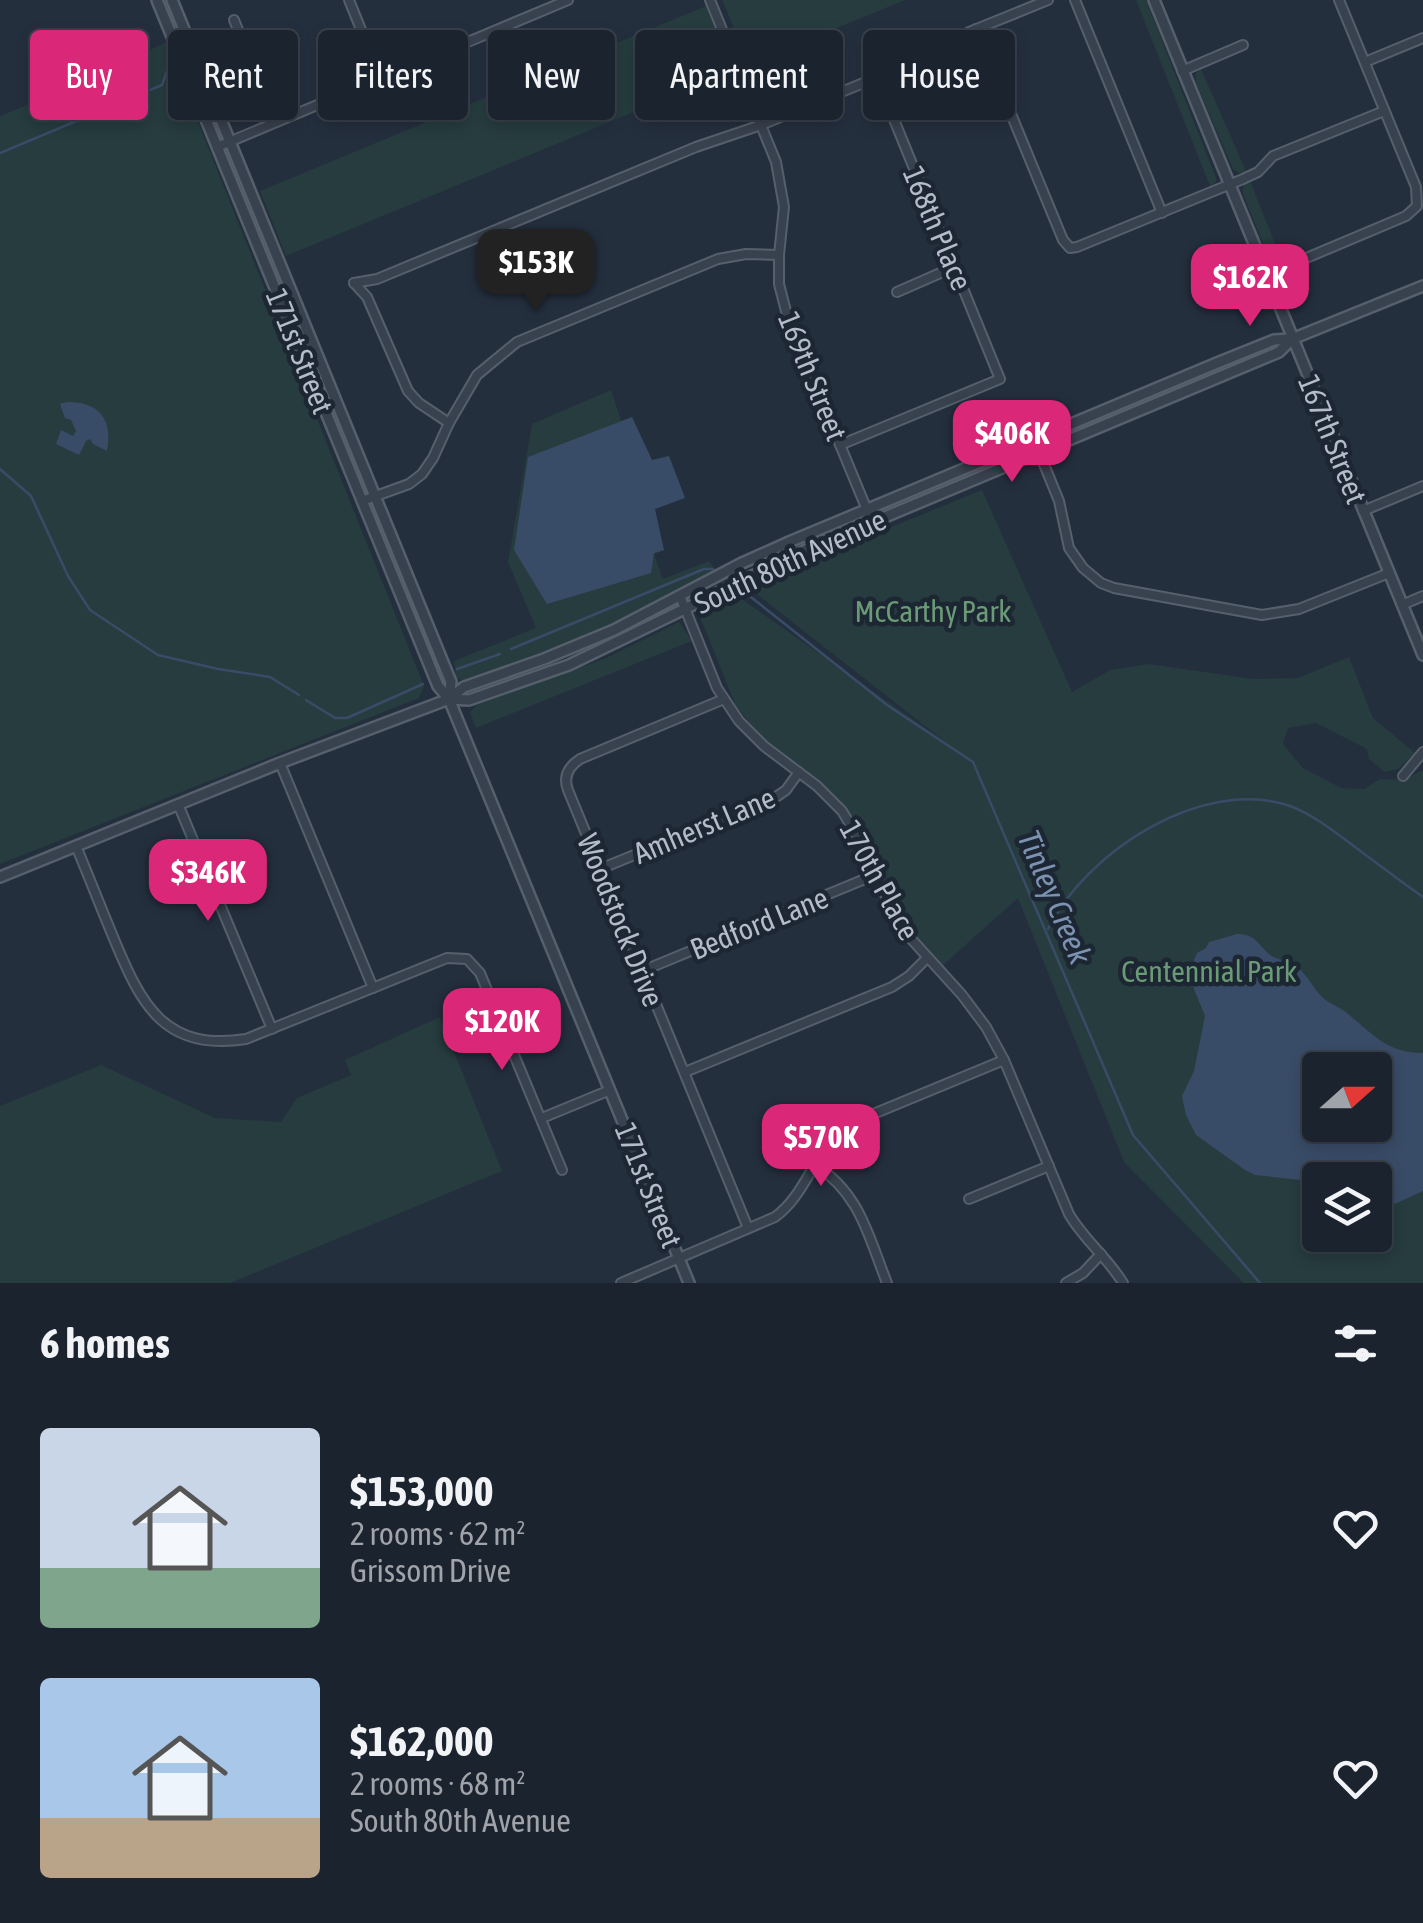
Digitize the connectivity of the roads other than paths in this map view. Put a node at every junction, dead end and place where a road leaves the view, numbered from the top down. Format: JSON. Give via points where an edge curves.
{"nodes":[{"id":1,"x":157,"y":0,"type":"edge"},
{"id":2,"x":172,"y":0,"type":"edge"},
{"id":3,"x":349,"y":0,"type":"edge"},
{"id":4,"x":568,"y":0,"type":"edge"},
{"id":5,"x":710,"y":0,"type":"edge"},
{"id":6,"x":1048,"y":0,"type":"edge"},
{"id":7,"x":1075,"y":0,"type":"edge"},
{"id":8,"x":1154,"y":0,"type":"edge"},
{"id":9,"x":1339,"y":0,"type":"edge"},
{"id":10,"x":234,"y":20,"type":"dead end"},
{"id":11,"x":976,"y":29,"type":"joint"},
{"id":12,"x":361,"y":30,"type":"edge"},
{"id":13,"x":1423,"y":38,"type":"edge"},
{"id":14,"x":468,"y":42,"type":"edge"},
{"id":15,"x":1242,"y":46,"type":"dead end"},
{"id":16,"x":1365,"y":62,"type":"junction"},
{"id":17,"x":1182,"y":71,"type":"junction"},
{"id":18,"x":863,"y":83,"type":"edge"},
{"id":19,"x":318,"y":104,"type":"edge"},
{"id":20,"x":1384,"y":110,"type":"junction"},
{"id":21,"x":893,"y":120,"type":"edge"},
{"id":22,"x":276,"y":122,"type":"junction"},
{"id":23,"x":762,"y":125,"type":"junction"},
{"id":24,"x":230,"y":142,"type":"junction"},
{"id":25,"x":217,"y":147,"type":"junction"},
{"id":26,"x":1229,"y":185,"type":"junction"},
{"id":27,"x":1162,"y":213,"type":"junction"},
{"id":28,"x":780,"y":255,"type":"junction"},
{"id":29,"x":954,"y":267,"type":"junction"},
{"id":30,"x":1266,"y":275,"type":"junction"},
{"id":31,"x":1423,"y":286,"type":"edge"},
{"id":32,"x":897,"y":292,"type":"dead end"},
{"id":33,"x":1292,"y":339,"type":"junction"},
{"id":34,"x":449,"y":423,"type":"junction"},
{"id":35,"x":1034,"y":440,"type":"junction"},
{"id":36,"x":840,"y":444,"type":"junction"},
{"id":37,"x":1040,"y":452,"type":"junction"},
{"id":38,"x":1423,"y":486,"type":"edge"},
{"id":39,"x":375,"y":496,"type":"junction"},
{"id":40,"x":362,"y":501,"type":"junction"},
{"id":41,"x":867,"y":509,"type":"junction"},
{"id":42,"x":1363,"y":511,"type":"junction"},
{"id":43,"x":872,"y":522,"type":"junction"},
{"id":44,"x":1388,"y":572,"type":"junction"},
{"id":45,"x":680,"y":596,"type":"junction"},
{"id":46,"x":1423,"y":596,"type":"edge"},
{"id":47,"x":1402,"y":605,"type":"junction"},
{"id":48,"x":686,"y":609,"type":"junction"},
{"id":49,"x":1423,"y":655,"type":"edge"},
{"id":50,"x":449,"y":699,"type":"junction"},
{"id":51,"x":724,"y":699,"type":"junction"},
{"id":52,"x":1423,"y":752,"type":"edge"},
{"id":53,"x":280,"y":764,"type":"junction"},
{"id":54,"x":799,"y":772,"type":"junction"},
{"id":55,"x":1403,"y":776,"type":"dead end"},
{"id":56,"x":178,"y":804,"type":"junction"},
{"id":57,"x":76,"y":846,"type":"junction"},
{"id":58,"x":600,"y":869,"type":"junction"},
{"id":59,"x":877,"y":874,"type":"junction"},
{"id":60,"x":0,"y":877,"type":"edge"},
{"id":61,"x":926,"y":958,"type":"junction"},
{"id":62,"x":642,"y":971,"type":"junction"},
{"id":63,"x":372,"y":988,"type":"junction"},
{"id":64,"x":272,"y":1029,"type":"junction"},
{"id":65,"x":1004,"y":1060,"type":"junction"},
{"id":66,"x":685,"y":1072,"type":"junction"},
{"id":67,"x":610,"y":1090,"type":"junction"},
{"id":68,"x":542,"y":1118,"type":"junction"},
{"id":69,"x":814,"y":1164,"type":"junction"},
{"id":70,"x":1049,"y":1166,"type":"junction"},
{"id":71,"x":562,"y":1170,"type":"dead end"},
{"id":72,"x":970,"y":1198,"type":"dead end"},
{"id":73,"x":748,"y":1228,"type":"junction"},
{"id":74,"x":1101,"y":1254,"type":"junction"},
{"id":75,"x":679,"y":1258,"type":"junction"},
{"id":76,"x":621,"y":1283,"type":"edge"},
{"id":77,"x":689,"y":1283,"type":"edge"},
{"id":78,"x":888,"y":1283,"type":"edge"},
{"id":79,"x":1066,"y":1283,"type":"edge"},
{"id":80,"x":1123,"y":1283,"type":"edge"}],
"edges":[{"from":1,"to":25,"type":"street","name":"171st Street"},
{"from":2,"to":24,"type":"street","name":"171st Street"},
{"from":3,"to":12,"type":"street"},
{"from":4,"to":14,"type":"street"},
{"from":5,"to":23,"type":"street","name":"169th Street"},
{"from":6,"to":11,"type":"street"},
{"from":7,"to":27,"type":"street"},
{"from":8,"to":17,"type":"street","name":"167th Street"},
{"from":9,"to":16,"type":"street"},
{"from":10,"to":22,"type":"street"},
{"from":11,"to":27,"type":"street","via":[[1067,246]]},
{"from":13,"to":16,"type":"street"},
{"from":15,"to":17,"type":"street"},
{"from":16,"to":20,"type":"street"},
{"from":17,"to":26,"type":"street","name":"167th Street"},
{"from":18,"to":23,"type":"street"},
{"from":19,"to":22,"type":"street"},
{"from":20,"to":26,"type":"street","via":[[1272,156],[1258,172]]},
{"from":20,"to":30,"type":"street","via":[[1416,187],[1417,206]]},
{"from":21,"to":29,"type":"street","name":"168th Place"},
{"from":22,"to":24,"type":"street"},
{"from":23,"to":28,"type":"street","name":"169th Street","via":[[782,181]]},
{"from":23,"to":34,"type":"street","via":[[354,284],[367,297],[408,390]]},
{"from":24,"to":25,"type":"street"},
{"from":24,"to":39,"type":"street","name":"171st Street"},
{"from":25,"to":40,"type":"street","name":"171st Street"},
{"from":26,"to":27,"type":"street"},
{"from":26,"to":30,"type":"street","name":"167th Street"},
{"from":28,"to":34,"type":"street","via":[[718,259],[517,342],[477,375]]},
{"from":28,"to":36,"type":"street","name":"169th Street","via":[[788,318]]},
{"from":29,"to":32,"type":"street"},
{"from":29,"to":36,"type":"street","name":"168th Place","via":[[1000,379]]},
{"from":30,"to":33,"type":"street","name":"167th Street"},
{"from":31,"to":33,"type":"street","name":"South 80th Avenue"},
{"from":33,"to":35,"type":"street","name":"South 80th Avenue","via":[[1274,340]]},
{"from":33,"to":37,"type":"street","name":"South 80th Avenue","via":[[1280,352]]},
{"from":33,"to":42,"type":"street","name":"167th Street"},
{"from":34,"to":39,"type":"street","via":[[422,474]]},
{"from":35,"to":37,"type":"street"},
{"from":35,"to":41,"type":"street","name":"South 80th Avenue"},
{"from":36,"to":41,"type":"street","name":"169th Street"},
{"from":37,"to":43,"type":"street","name":"South 80th Avenue"},
{"from":37,"to":44,"type":"street","via":[[1069,548],[1083,568],[1114,588],[1262,615],[1299,609]]},
{"from":38,"to":42,"type":"street"},
{"from":39,"to":40,"type":"street"},
{"from":39,"to":50,"type":"street","name":"171st Street","via":[[451,682]]},
{"from":40,"to":50,"type":"street","name":"171st Street"},
{"from":41,"to":43,"type":"street","name":"169th Street"},
{"from":41,"to":45,"type":"street","name":"South 80th Avenue"},
{"from":42,"to":44,"type":"street","name":"167th Street"},
{"from":43,"to":48,"type":"street","name":"South 80th Avenue"},
{"from":44,"to":47,"type":"street","name":"167th Street"},
{"from":45,"to":48,"type":"street","name":"170th Place"},
{"from":45,"to":50,"type":"street","name":"South 80th Avenue"},
{"from":46,"to":47,"type":"street"},
{"from":47,"to":49,"type":"street","name":"167th Street"},
{"from":48,"to":50,"type":"street","name":"South 80th Avenue","via":[[569,665],[468,700]]},
{"from":48,"to":51,"type":"street","name":"170th Place"},
{"from":50,"to":53,"type":"street","name":"South 80th Avenue"},
{"from":50,"to":67,"type":"street","name":"171st Street"},
{"from":51,"to":54,"type":"street","name":"170th Place","via":[[764,746]]},
{"from":51,"to":58,"type":"street","name":"Woodstock Drive","via":[[570,767],[566,785]]},
{"from":52,"to":55,"type":"street"},
{"from":53,"to":56,"type":"street","name":"South 80th Avenue"},
{"from":53,"to":63,"type":"street"},
{"from":54,"to":58,"type":"street","name":"Amherst Lane","via":[[776,797]]},
{"from":54,"to":59,"type":"street","name":"170th Place","via":[[842,812]]},
{"from":56,"to":57,"type":"street","name":"South 80th Avenue"},
{"from":56,"to":64,"type":"street"},
{"from":57,"to":60,"type":"street","name":"South 80th Avenue"},
{"from":57,"to":64,"type":"street","via":[[132,982],[158,1018],[185,1035],[217,1042]]},
{"from":58,"to":62,"type":"street","name":"Woodstock Drive"},
{"from":59,"to":61,"type":"street","name":"170th Place","via":[[897,920]]},
{"from":59,"to":62,"type":"street","name":"Bedford Lane"},
{"from":61,"to":65,"type":"street","name":"170th Place","via":[[962,994]]},
{"from":61,"to":66,"type":"street","via":[[892,987]]},
{"from":62,"to":66,"type":"street","name":"Woodstock Drive"},
{"from":63,"to":64,"type":"street"},
{"from":63,"to":68,"type":"street","via":[[447,958],[466,959],[480,973]]},
{"from":65,"to":69,"type":"street","via":[[849,1124]]},
{"from":65,"to":70,"type":"street","name":"170th Place"},
{"from":66,"to":73,"type":"street","name":"Woodstock Drive"},
{"from":67,"to":68,"type":"street"},
{"from":67,"to":75,"type":"street","name":"171st Street"},
{"from":68,"to":71,"type":"street"},
{"from":69,"to":73,"type":"street","via":[[788,1206]]},
{"from":69,"to":78,"type":"street","via":[[849,1194]]},
{"from":70,"to":72,"type":"street"},
{"from":70,"to":74,"type":"street","name":"170th Place","via":[[1073,1222]]},
{"from":73,"to":75,"type":"street"},
{"from":74,"to":79,"type":"street"},
{"from":74,"to":80,"type":"street","name":"170th Place"},
{"from":75,"to":76,"type":"street"},
{"from":75,"to":77,"type":"street","name":"171st Street"}]}
